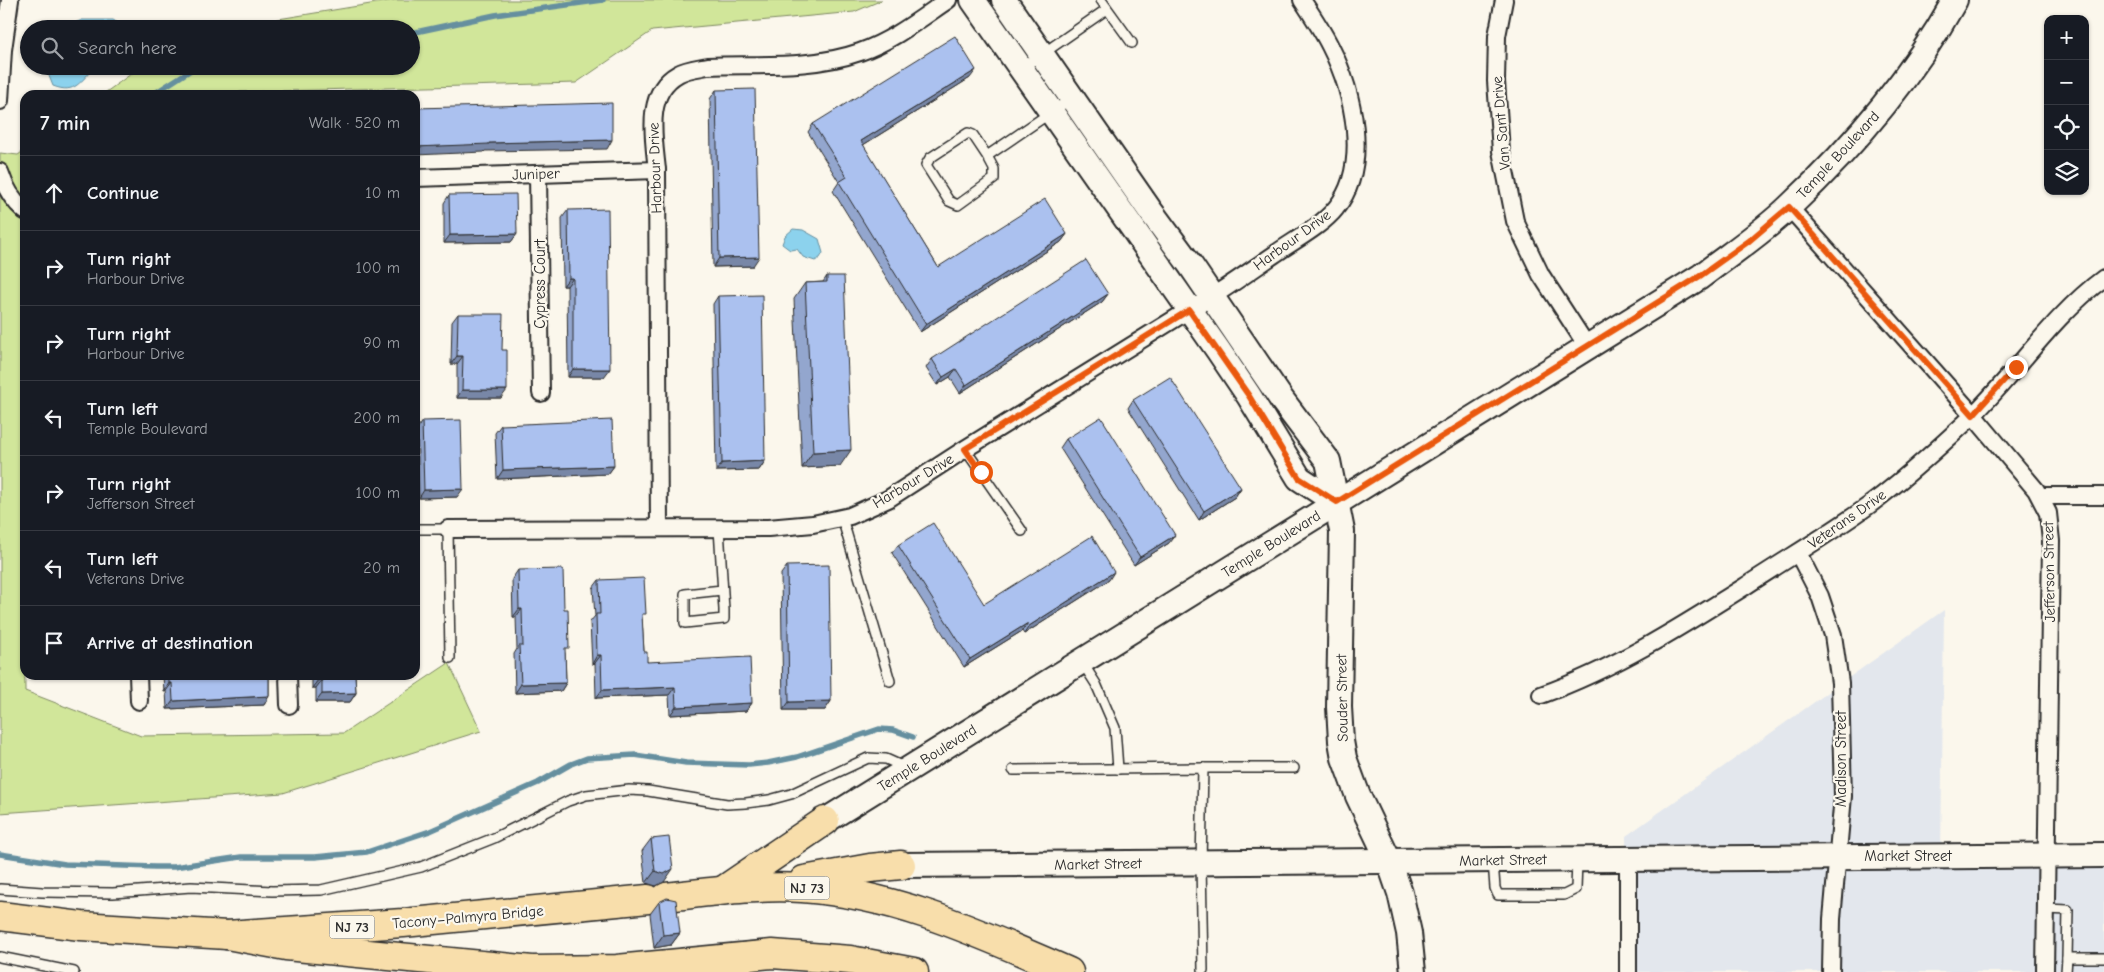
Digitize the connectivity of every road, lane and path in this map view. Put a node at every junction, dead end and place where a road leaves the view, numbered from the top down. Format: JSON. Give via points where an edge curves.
{"nodes":[{"id":1,"x":10,"y":0,"type":"edge"},
{"id":2,"x":948,"y":0,"type":"edge"},
{"id":3,"x":973,"y":0,"type":"edge"},
{"id":4,"x":1004,"y":0,"type":"edge"},
{"id":5,"x":1101,"y":0,"type":"edge"},
{"id":6,"x":1302,"y":0,"type":"edge"},
{"id":7,"x":1504,"y":0,"type":"edge"},
{"id":8,"x":1955,"y":0,"type":"edge"},
{"id":9,"x":1108,"y":9,"type":"junction"},
{"id":10,"x":1132,"y":44,"type":"dead end"},
{"id":11,"x":1042,"y":54,"type":"junction"},
{"id":12,"x":1022,"y":68,"type":"junction"},
{"id":13,"x":1,"y":80,"type":"edge"},
{"id":14,"x":1072,"y":98,"type":"junction"},
{"id":15,"x":0,"y":101,"type":"edge"},
{"id":16,"x":1052,"y":111,"type":"junction"},
{"id":17,"x":987,"y":156,"type":"junction"},
{"id":18,"x":657,"y":170,"type":"junction"},
{"id":19,"x":0,"y":172,"type":"edge"},
{"id":20,"x":538,"y":174,"type":"junction"},
{"id":21,"x":420,"y":178,"type":"edge"},
{"id":22,"x":20,"y":207,"type":"edge"},
{"id":23,"x":1789,"y":207,"type":"junction"},
{"id":24,"x":2104,"y":278,"type":"edge"},
{"id":25,"x":1212,"y":298,"type":"junction"},
{"id":26,"x":1189,"y":310,"type":"junction"},
{"id":27,"x":1587,"y":346,"type":"junction"},
{"id":28,"x":541,"y":393,"type":"dead end"},
{"id":29,"x":1282,"y":400,"type":"junction"},
{"id":30,"x":1260,"y":415,"type":"junction"},
{"id":31,"x":1973,"y":415,"type":"junction"},
{"id":32,"x":965,"y":449,"type":"junction"},
{"id":33,"x":2040,"y":496,"type":"junction"},
{"id":34,"x":2104,"y":496,"type":"edge"},
{"id":35,"x":1337,"y":502,"type":"junction"},
{"id":36,"x":842,"y":518,"type":"junction"},
{"id":37,"x":659,"y":528,"type":"junction"},
{"id":38,"x":719,"y":528,"type":"junction"},
{"id":39,"x":420,"y":529,"type":"edge"},
{"id":40,"x":448,"y":529,"type":"junction"},
{"id":41,"x":1022,"y":531,"type":"dead end"},
{"id":42,"x":1798,"y":553,"type":"junction"},
{"id":43,"x":722,"y":590,"type":"junction"},
{"id":44,"x":450,"y":658,"type":"dead end"},
{"id":45,"x":1082,"y":662,"type":"junction"},
{"id":46,"x":138,"y":680,"type":"edge"},
{"id":47,"x":288,"y":680,"type":"edge"},
{"id":48,"x":890,"y":681,"type":"dead end"},
{"id":49,"x":1541,"y":695,"type":"dead end"},
{"id":50,"x":139,"y":701,"type":"dead end"},
{"id":51,"x":289,"y":705,"type":"dead end"},
{"id":52,"x":1203,"y":768,"type":"junction"},
{"id":53,"x":1294,"y":768,"type":"dead end"},
{"id":54,"x":910,"y":769,"type":"junction"},
{"id":55,"x":1118,"y":769,"type":"junction"},
{"id":56,"x":1013,"y":770,"type":"dead end"},
{"id":57,"x":825,"y":821,"type":"joint"},
{"id":58,"x":2047,"y":855,"type":"junction"},
{"id":59,"x":2104,"y":855,"type":"edge"},
{"id":60,"x":1837,"y":857,"type":"junction"},
{"id":61,"x":1578,"y":859,"type":"junction"},
{"id":62,"x":1628,"y":859,"type":"junction"},
{"id":63,"x":1493,"y":860,"type":"junction"},
{"id":64,"x":1390,"y":861,"type":"junction"},
{"id":65,"x":1201,"y":863,"type":"junction"},
{"id":66,"x":901,"y":865,"type":"joint"},
{"id":67,"x":772,"y":887,"type":"junction"},
{"id":68,"x":0,"y":889,"type":"edge"},
{"id":69,"x":724,"y":890,"type":"junction"},
{"id":70,"x":2046,"y":909,"type":"junction"},
{"id":71,"x":0,"y":916,"type":"edge"},
{"id":72,"x":227,"y":935,"type":"junction"},
{"id":73,"x":0,"y":957,"type":"edge"},
{"id":74,"x":2066,"y":958,"type":"junction"},
{"id":75,"x":2104,"y":958,"type":"edge"},
{"id":76,"x":1203,"y":970,"type":"dead end"},
{"id":77,"x":533,"y":971,"type":"edge"},
{"id":78,"x":74,"y":972,"type":"edge"},
{"id":79,"x":914,"y":972,"type":"edge"},
{"id":80,"x":1069,"y":972,"type":"edge"},
{"id":81,"x":1413,"y":972,"type":"edge"},
{"id":82,"x":1628,"y":972,"type":"edge"},
{"id":83,"x":1831,"y":972,"type":"edge"},
{"id":84,"x":2045,"y":972,"type":"edge"},
{"id":85,"x":2066,"y":972,"type":"edge"}],
"edges":[{"from":1,"to":13,"type":"street"},
{"from":2,"to":18,"type":"street","name":"Harbour Drive","via":[[901,32],[859,52],[828,60],[708,66],[678,74],[662,91],[653,114]]},
{"from":3,"to":12,"type":"street"},
{"from":4,"to":11,"type":"street"},
{"from":5,"to":9,"type":"lane"},
{"from":6,"to":25,"type":"street","name":"Harbour Drive","via":[[1341,71],[1356,142],[1352,179],[1343,199],[1324,220]]},
{"from":7,"to":27,"type":"street","name":"Van Sant Drive","via":[[1497,36],[1496,81],[1501,151],[1515,221],[1541,276]]},
{"from":8,"to":23,"type":"street","name":"Temple Boulevard","via":[[1906,76],[1874,117]]},
{"from":9,"to":10,"type":"lane"},
{"from":9,"to":11,"type":"lane"},
{"from":11,"to":12,"type":"lane"},
{"from":11,"to":14,"type":"street"},
{"from":12,"to":16,"type":"street"},
{"from":13,"to":15,"type":"street"},
{"from":14,"to":16,"type":"lane"},
{"from":14,"to":25,"type":"street"},
{"from":16,"to":17,"type":"lane"},
{"from":16,"to":26,"type":"street"},
{"from":17,"to":17,"type":"lane","via":[[973,135],[968,133],[930,158],[926,165],[949,200],[958,205],[994,179],[994,169]]},
{"from":18,"to":20,"type":"street","name":"Juniper"},
{"from":18,"to":37,"type":"street","name":"Harbour Drive"},
{"from":19,"to":22,"type":"street","via":[[5,188]]},
{"from":20,"to":21,"type":"street","name":"Juniper"},
{"from":20,"to":28,"type":"street","name":"Cypress Court"},
{"from":23,"to":27,"type":"street","name":"Temple Boulevard","via":[[1700,276]]},
{"from":23,"to":31,"type":"street","name":"Jefferson Street"},
{"from":24,"to":31,"type":"street","name":"Veterans Drive","via":[[2068,310]]},
{"from":25,"to":26,"type":"street","name":"Harbour Drive"},
{"from":25,"to":29,"type":"street"},
{"from":26,"to":30,"type":"street"},
{"from":26,"to":32,"type":"street","name":"Harbour Drive"},
{"from":27,"to":35,"type":"street","name":"Temple Boulevard"},
{"from":29,"to":30,"type":"street"},
{"from":29,"to":35,"type":"street","via":[[1328,461]]},
{"from":30,"to":35,"type":"street","via":[[1299,478]]},
{"from":31,"to":33,"type":"street","name":"Jefferson Street"},
{"from":31,"to":42,"type":"street","name":"Veterans Drive","via":[[1881,496]]},
{"from":32,"to":36,"type":"street","name":"Harbour Drive","via":[[888,499]]},
{"from":32,"to":41,"type":"lane"},
{"from":33,"to":34,"type":"street"},
{"from":33,"to":58,"type":"street","name":"Jefferson Street","via":[[2048,513],[2051,541]]},
{"from":35,"to":45,"type":"street","name":"Temple Boulevard"},
{"from":35,"to":64,"type":"street","name":"Souder Street","via":[[1342,531],[1341,741],[1358,796]]},
{"from":36,"to":38,"type":"street","name":"Harbour Drive","via":[[768,528]]},
{"from":36,"to":48,"type":"lane"},
{"from":37,"to":38,"type":"street","name":"Harbour Drive"},
{"from":37,"to":40,"type":"street","name":"Harbour Drive"},
{"from":38,"to":43,"type":"lane"},
{"from":39,"to":40,"type":"lane","name":"Harbour Drive"},
{"from":40,"to":44,"type":"lane"},
{"from":42,"to":49,"type":"street","name":"Veterans Drive","via":[[1623,660]]},
{"from":42,"to":60,"type":"street","name":"Madison Street","via":[[1820,596],[1838,660],[1843,796]]},
{"from":43,"to":43,"type":"lane","via":[[724,619],[685,623],[685,594]]},
{"from":45,"to":54,"type":"street","name":"Temple Boulevard"},
{"from":45,"to":55,"type":"lane","via":[[1116,728]]},
{"from":46,"to":50,"type":"street"},
{"from":47,"to":51,"type":"street"},
{"from":52,"to":53,"type":"lane"},
{"from":52,"to":55,"type":"lane"},
{"from":52,"to":65,"type":"lane"},
{"from":54,"to":57,"type":"street","name":"Temple Boulevard"},
{"from":54,"to":68,"type":"lane","via":[[886,760],[868,758],[791,794],[746,803],[727,804],[638,790],[586,795],[494,838],[421,867],[321,890],[191,887],[113,893]]},
{"from":55,"to":56,"type":"lane"},
{"from":57,"to":69,"type":"highway"},
{"from":58,"to":59,"type":"street","name":"Market Street"},
{"from":58,"to":60,"type":"street","name":"Market Street"},
{"from":58,"to":70,"type":"street","name":"Jefferson Street"},
{"from":60,"to":62,"type":"street","name":"Market Street"},
{"from":60,"to":83,"type":"street","name":"Madison Street"},
{"from":61,"to":62,"type":"street","name":"Market Street"},
{"from":61,"to":63,"type":"street","name":"Market Street"},
{"from":61,"to":63,"type":"lane","via":[[1576,889],[1564,895],[1498,895],[1494,888]]},
{"from":62,"to":82,"type":"street"},
{"from":63,"to":64,"type":"street","name":"Market Street"},
{"from":64,"to":65,"type":"street","name":"Market Street"},
{"from":64,"to":81,"type":"street","name":"Souder Street","via":[[1406,915]]},
{"from":65,"to":66,"type":"street","name":"Market Street"},
{"from":65,"to":76,"type":"lane"},
{"from":66,"to":67,"type":"highway"},
{"from":67,"to":69,"type":"highway","number":"NJ 73"},
{"from":67,"to":80,"type":"highway","number":"NJ 73","via":[[833,891],[911,908]]},
{"from":69,"to":72,"type":"highway","name":"Tacony–Palmyra Bridge","number":"NJ 73","via":[[403,923]]},
{"from":70,"to":74,"type":"lane","via":[[2068,910]]},
{"from":70,"to":84,"type":"street","name":"Jefferson Street"},
{"from":71,"to":72,"type":"highway","name":"Tacony–Palmyra Bridge","number":"NJ 73","via":[[81,926]]},
{"from":72,"to":77,"type":"highway","name":"Tacony–Palmyra Bridge","number":"NJ 73","via":[[286,946]]},
{"from":73,"to":78,"type":"lane"},
{"from":74,"to":75,"type":"lane"},
{"from":74,"to":85,"type":"lane"},
{"from":77,"to":79,"type":"highway","name":"Tacony–Palmyra Bridge","number":"NJ 73","via":[[617,969],[772,954]]}]}
